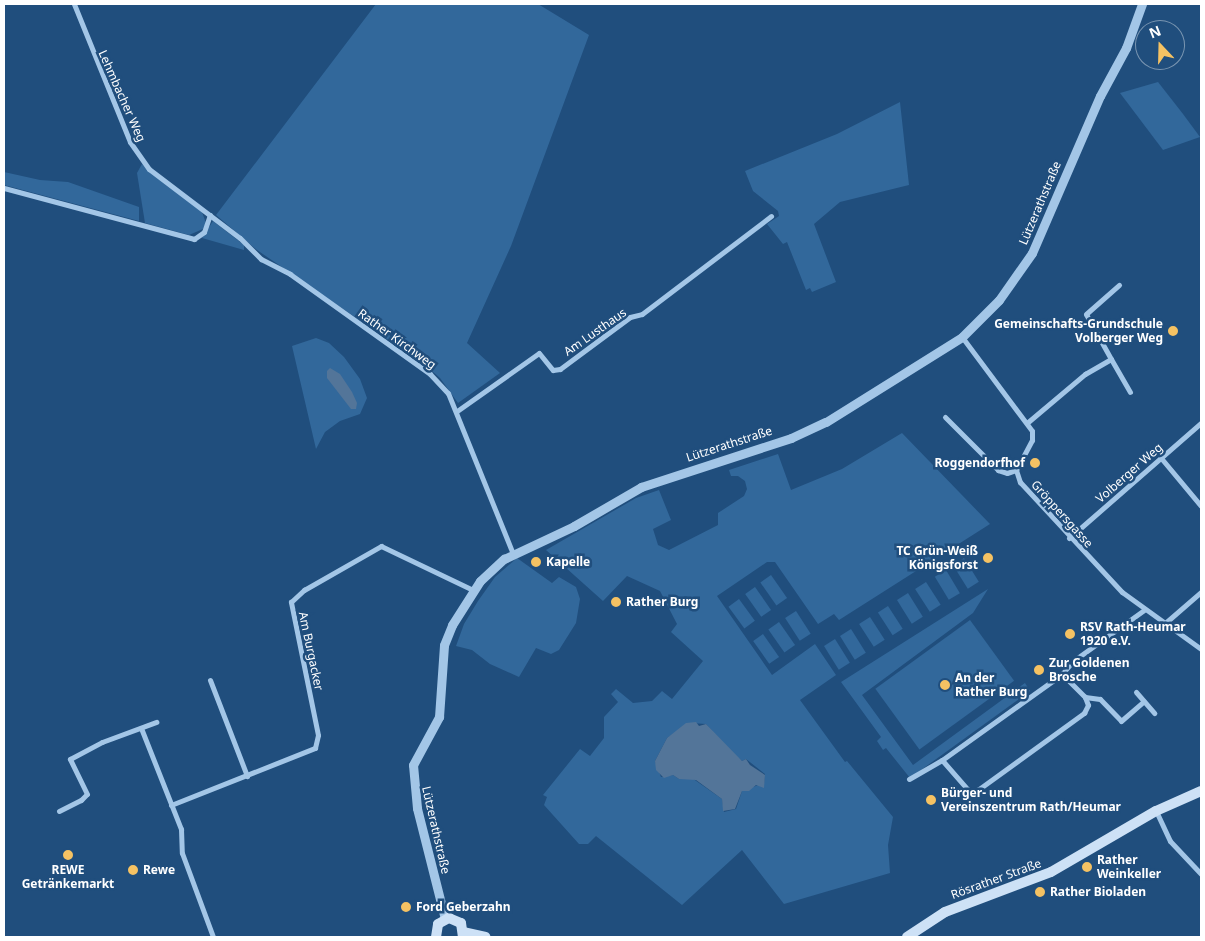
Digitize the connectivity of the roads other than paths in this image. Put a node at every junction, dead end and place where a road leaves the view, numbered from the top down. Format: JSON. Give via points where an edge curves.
{"nodes":[{"id":1,"x":74,"y":4,"type":"edge"},
{"id":2,"x":1142,"y":4,"type":"edge"},
{"id":3,"x":4,"y":188,"type":"edge"},
{"id":4,"x":210,"y":216,"type":"junction"},
{"id":5,"x":771,"y":216,"type":"dead end"},
{"id":6,"x":240,"y":238,"type":"joint"},
{"id":7,"x":1119,"y":285,"type":"dead end"},
{"id":8,"x":962,"y":337,"type":"junction"},
{"id":9,"x":1111,"y":359,"type":"junction"},
{"id":10,"x":1130,"y":392,"type":"dead end"},
{"id":11,"x":457,"y":411,"type":"junction"},
{"id":12,"x":945,"y":417,"type":"dead end"},
{"id":13,"x":1028,"y":422,"type":"junction"},
{"id":14,"x":1201,"y":423,"type":"edge"},
{"id":15,"x":1161,"y":458,"type":"junction"},
{"id":16,"x":1016,"y":470,"type":"junction"},
{"id":17,"x":1201,"y":506,"type":"edge"},
{"id":18,"x":1069,"y":538,"type":"junction"},
{"id":19,"x":513,"y":554,"type":"junction"},
{"id":20,"x":473,"y":590,"type":"junction"},
{"id":21,"x":1201,"y":592,"type":"edge"},
{"id":22,"x":1144,"y":610,"type":"junction"},
{"id":23,"x":1164,"y":624,"type":"junction"},
{"id":24,"x":1201,"y":648,"type":"edge"},
{"id":25,"x":1062,"y":674,"type":"junction"},
{"id":26,"x":210,"y":680,"type":"dead end"},
{"id":27,"x":1136,"y":692,"type":"dead end"},
{"id":28,"x":1085,"y":697,"type":"junction"},
{"id":29,"x":1144,"y":701,"type":"junction"},
{"id":30,"x":1154,"y":712,"type":"dead end"},
{"id":31,"x":156,"y":722,"type":"dead end"},
{"id":32,"x":141,"y":728,"type":"junction"},
{"id":33,"x":942,"y":760,"type":"junction"},
{"id":34,"x":248,"y":776,"type":"junction"},
{"id":35,"x":909,"y":779,"type":"dead end"},
{"id":36,"x":1201,"y":791,"type":"edge"},
{"id":37,"x":172,"y":805,"type":"junction"},
{"id":38,"x":59,"y":811,"type":"dead end"},
{"id":39,"x":1156,"y":811,"type":"junction"},
{"id":40,"x":1201,"y":874,"type":"edge"},
{"id":41,"x":445,"y":919,"type":"junction"},
{"id":42,"x":464,"y":935,"type":"edge"},
{"id":43,"x":214,"y":937,"type":"edge"},
{"id":44,"x":436,"y":937,"type":"edge"},
{"id":45,"x":485,"y":937,"type":"edge"},
{"id":46,"x":907,"y":937,"type":"edge"}],
"edges":[{"from":1,"to":4,"type":"street","name":"Lehmbacher Weg","via":[[96,63],[138,156],[149,169]]},
{"from":2,"to":8,"type":"street","name":"Lützerathstraße","via":[[1126,48],[1100,96],[1032,254],[994,306]]},
{"from":3,"to":4,"type":"street","via":[[194,239],[204,232]]},
{"from":4,"to":6,"type":"street","name":"Lehmbacher Weg"},
{"from":5,"to":11,"type":"street","name":"Am Lusthaus","via":[[642,314],[630,317],[560,370],[553,370],[539,353]]},
{"from":6,"to":11,"type":"street","name":"Rather Kirchweg","via":[[261,259],[290,274],[430,374],[448,393]]},
{"from":7,"to":9,"type":"street","via":[[1086,314]]},
{"from":8,"to":13,"type":"street"},
{"from":8,"to":19,"type":"street","name":"Lützerathstraße","via":[[808,431],[641,487],[574,526]]},
{"from":9,"to":10,"type":"street"},
{"from":9,"to":13,"type":"street","via":[[1085,374]]},
{"from":11,"to":19,"type":"street","name":"Rather Kirchweg"},
{"from":12,"to":16,"type":"street","via":[[998,470],[1007,473]]},
{"from":13,"to":16,"type":"street","via":[[1032,440]]},
{"from":14,"to":15,"type":"street","name":"Volberger Weg"},
{"from":15,"to":17,"type":"street"},
{"from":15,"to":18,"type":"street","name":"Volberger Weg"},
{"from":16,"to":18,"type":"street","name":"Gröppersgasse","via":[[1020,482]]},
{"from":18,"to":22,"type":"street","name":"Gröppersgasse"},
{"from":19,"to":20,"type":"street","name":"Lützerathstraße","via":[[496,565]]},
{"from":20,"to":34,"type":"street","name":"Am Burgacker","via":[[381,546],[299,594],[291,602],[319,742],[309,752]]},
{"from":20,"to":41,"type":"street","name":"Lützerathstraße","via":[[444,645],[442,699],[436,728],[412,765],[417,808]]},
{"from":21,"to":23,"type":"street"},
{"from":22,"to":23,"type":"street","name":"Gröppersgasse"},
{"from":22,"to":25,"type":"street","via":[[1073,661]]},
{"from":23,"to":24,"type":"street","name":"Gröppersgasse"},
{"from":25,"to":28,"type":"street"},
{"from":25,"to":33,"type":"street"},
{"from":26,"to":34,"type":"street"},
{"from":27,"to":29,"type":"street"},
{"from":28,"to":29,"type":"street","via":[[1100,699],[1121,721]]},
{"from":28,"to":33,"type":"street","via":[[1088,705],[1084,713],[979,789],[972,792],[967,789]]},
{"from":29,"to":30,"type":"street"},
{"from":31,"to":32,"type":"street"},
{"from":32,"to":37,"type":"street"},
{"from":32,"to":38,"type":"street","via":[[102,742],[70,759],[87,794]]},
{"from":33,"to":35,"type":"street"},
{"from":34,"to":37,"type":"street","name":"Am Burgacker"},
{"from":36,"to":39,"type":"main road","name":"Rösrather Straße"},
{"from":37,"to":43,"type":"street","via":[[181,829],[182,853]]},
{"from":39,"to":40,"type":"street","via":[[1170,840]]},
{"from":39,"to":46,"type":"main road","name":"Rösrather Straße","via":[[1051,872],[968,901],[925,923]]},
{"from":41,"to":42,"type":"main road","via":[[458,920]]},
{"from":41,"to":44,"type":"main road","via":[[438,924]]},
{"from":42,"to":45,"type":"main road"}]}
